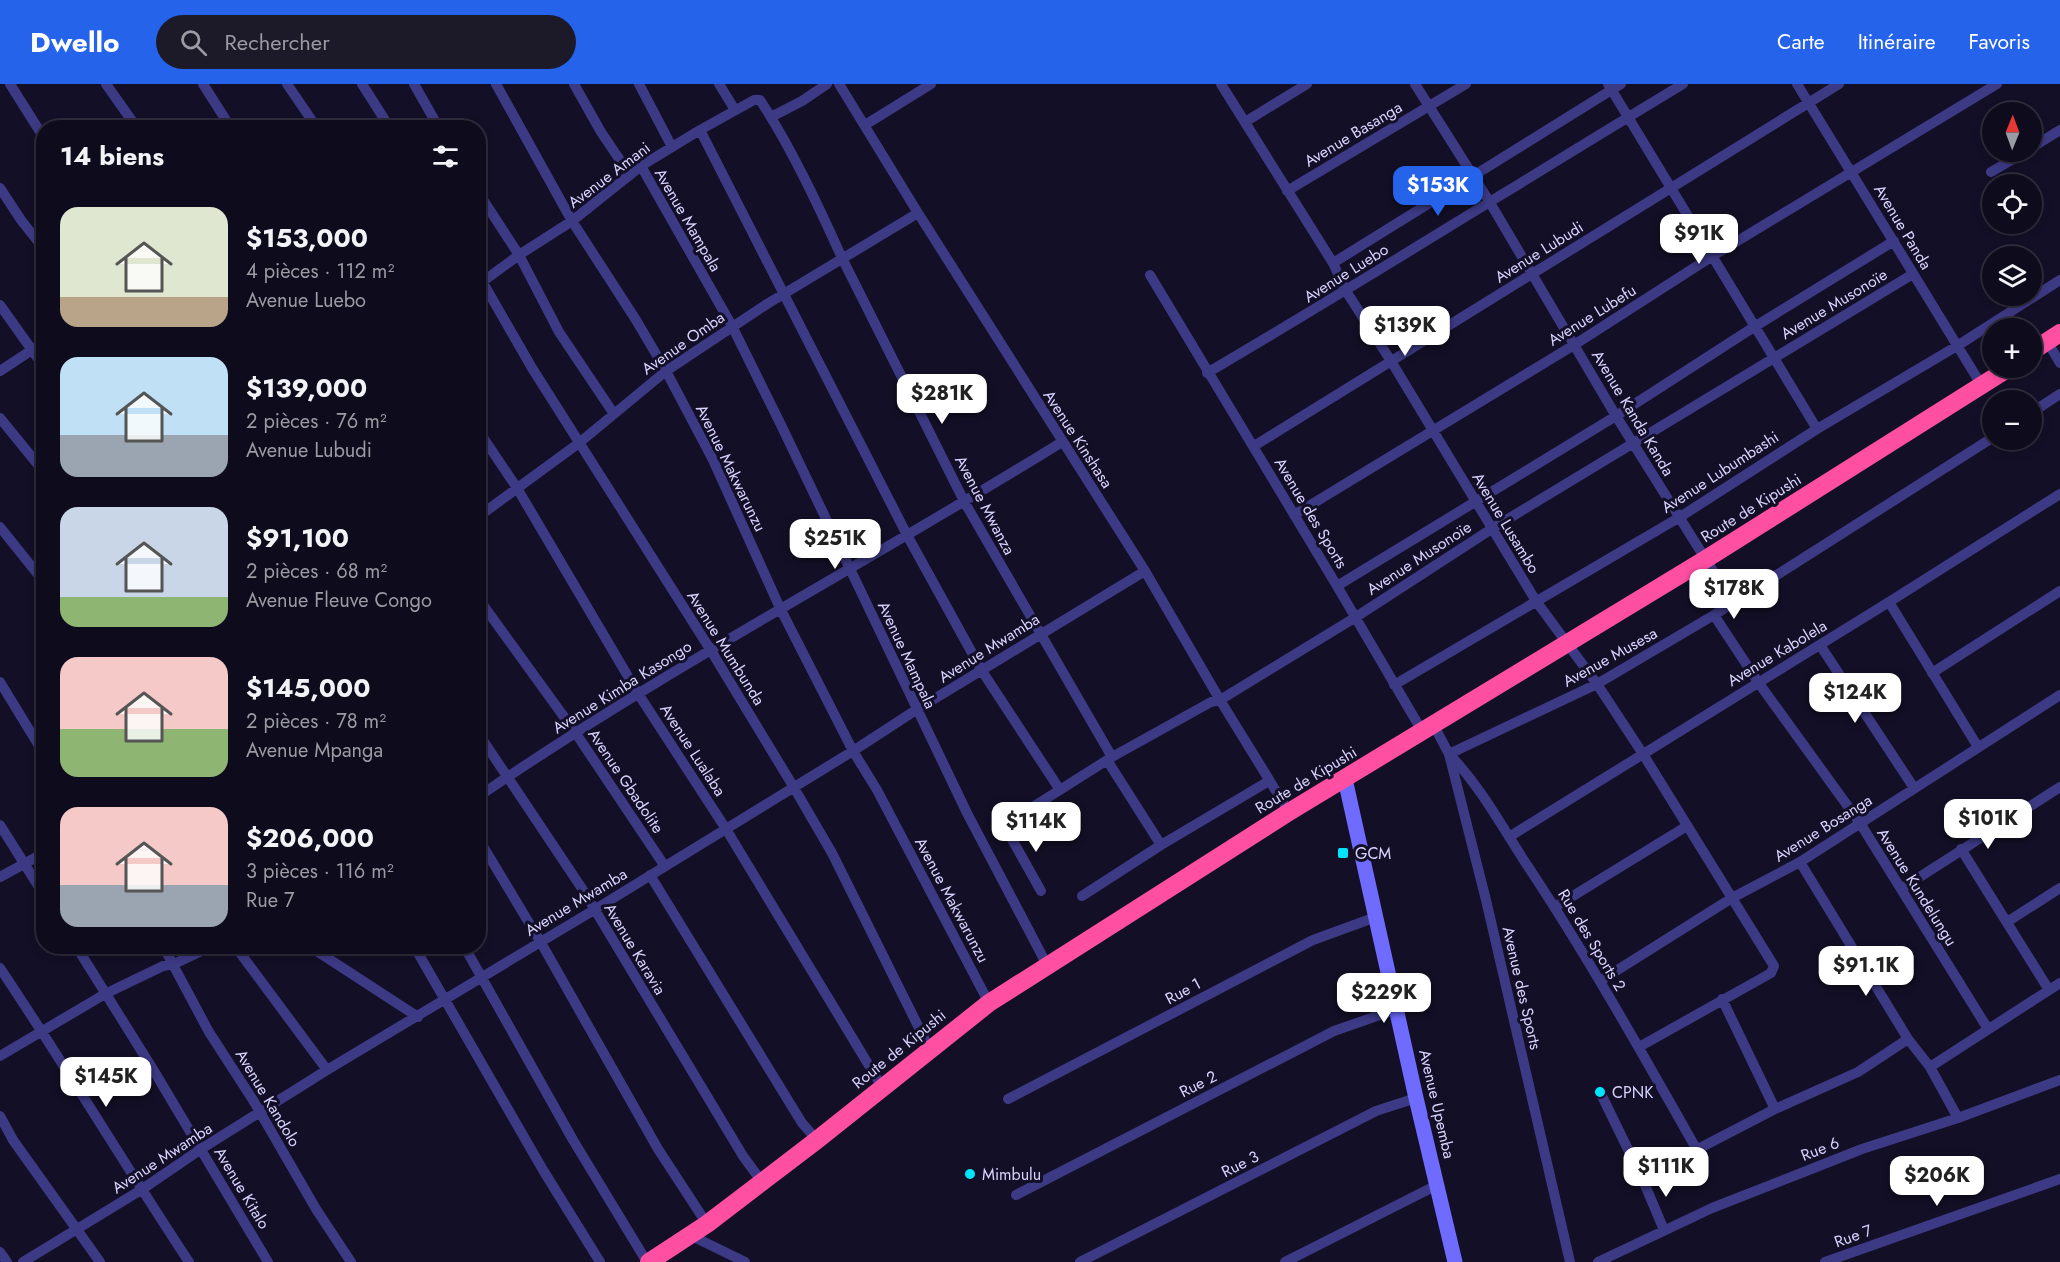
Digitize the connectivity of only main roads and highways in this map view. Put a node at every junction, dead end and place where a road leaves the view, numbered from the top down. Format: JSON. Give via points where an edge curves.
{"nodes":[{"id":1,"x":1994,"y":378,"type":"edge"},
{"id":2,"x":648,"y":1262,"type":"edge"}],
"edges":[{"from":1,"to":2,"type":"highway","name":"Route de Kipushi","via":[[1706,559],[1289,812],[989,1002],[707,1224]]}]}
